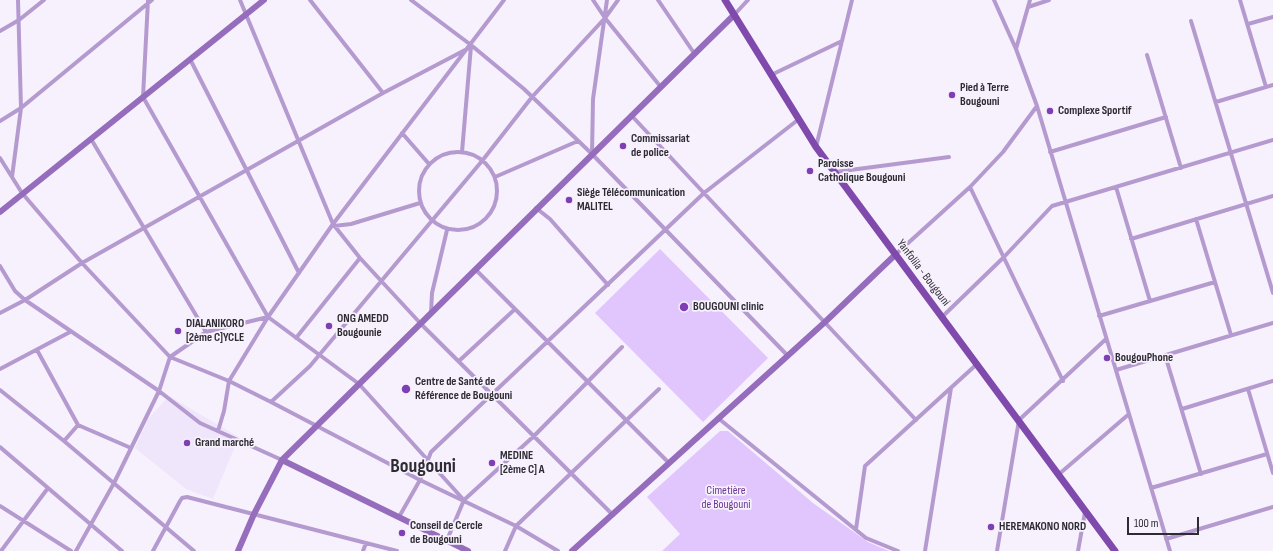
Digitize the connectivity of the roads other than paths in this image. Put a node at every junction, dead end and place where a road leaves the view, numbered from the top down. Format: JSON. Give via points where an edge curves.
{"nodes":[{"id":1,"x":18,"y":0,"type":"edge"},
{"id":2,"x":44,"y":0,"type":"edge"},
{"id":3,"x":152,"y":0,"type":"edge"},
{"id":4,"x":240,"y":0,"type":"edge"},
{"id":5,"x":264,"y":0,"type":"edge"},
{"id":6,"x":310,"y":0,"type":"edge"},
{"id":7,"x":411,"y":0,"type":"edge"},
{"id":8,"x":504,"y":0,"type":"edge"},
{"id":9,"x":593,"y":0,"type":"edge"},
{"id":10,"x":607,"y":0,"type":"edge"},
{"id":11,"x":618,"y":0,"type":"edge"},
{"id":12,"x":658,"y":0,"type":"edge"},
{"id":13,"x":725,"y":0,"type":"edge"},
{"id":14,"x":748,"y":0,"type":"edge"},
{"id":15,"x":852,"y":0,"type":"edge"},
{"id":16,"x":994,"y":0,"type":"edge"},
{"id":17,"x":1030,"y":0,"type":"edge"},
{"id":18,"x":1050,"y":0,"type":"edge"},
{"id":19,"x":1240,"y":0,"type":"edge"},
{"id":20,"x":148,"y":2,"type":"edge"},
{"id":21,"x":1028,"y":6,"type":"junction"},
{"id":22,"x":246,"y":14,"type":"junction"},
{"id":23,"x":734,"y":14,"type":"junction"},
{"id":24,"x":1273,"y":17,"type":"edge"},
{"id":25,"x":605,"y":18,"type":"junction"},
{"id":26,"x":19,"y":20,"type":"junction"},
{"id":27,"x":1192,"y":21,"type":"dead end"},
{"id":28,"x":1248,"y":24,"type":"junction"},
{"id":29,"x":0,"y":32,"type":"edge"},
{"id":30,"x":842,"y":41,"type":"junction"},
{"id":31,"x":472,"y":45,"type":"junction"},
{"id":32,"x":468,"y":49,"type":"junction"},
{"id":33,"x":1016,"y":49,"type":"junction"},
{"id":34,"x":694,"y":53,"type":"junction"},
{"id":35,"x":1147,"y":55,"type":"dead end"},
{"id":36,"x":190,"y":59,"type":"junction"},
{"id":37,"x":771,"y":75,"type":"junction"},
{"id":38,"x":1273,"y":85,"type":"edge"},
{"id":39,"x":660,"y":86,"type":"junction"},
{"id":40,"x":1266,"y":87,"type":"junction"},
{"id":41,"x":383,"y":94,"type":"junction"},
{"id":42,"x":143,"y":97,"type":"junction"},
{"id":43,"x":532,"y":97,"type":"junction"},
{"id":44,"x":1216,"y":102,"type":"junction"},
{"id":45,"x":1037,"y":106,"type":"junction"},
{"id":46,"x":21,"y":108,"type":"junction"},
{"id":47,"x":631,"y":115,"type":"junction"},
{"id":48,"x":1166,"y":117,"type":"junction"},
{"id":49,"x":799,"y":120,"type":"junction"},
{"id":50,"x":0,"y":121,"type":"edge"},
{"id":51,"x":402,"y":133,"type":"junction"},
{"id":52,"x":91,"y":139,"type":"junction"},
{"id":53,"x":1273,"y":140,"type":"edge"},
{"id":54,"x":578,"y":141,"type":"junction"},
{"id":55,"x":298,"y":142,"type":"junction"},
{"id":56,"x":816,"y":146,"type":"junction"},
{"id":57,"x":462,"y":152,"type":"junction"},
{"id":58,"x":1050,"y":152,"type":"junction"},
{"id":59,"x":1231,"y":153,"type":"junction"},
{"id":60,"x":592,"y":154,"type":"junction"},
{"id":61,"x":949,"y":157,"type":"dead end"},
{"id":62,"x":0,"y":158,"type":"edge"},
{"id":63,"x":482,"y":161,"type":"junction"},
{"id":64,"x":429,"y":164,"type":"junction"},
{"id":65,"x":1181,"y":168,"type":"junction"},
{"id":66,"x":247,"y":171,"type":"junction"},
{"id":67,"x":835,"y":172,"type":"junction"},
{"id":68,"x":12,"y":177,"type":"junction"},
{"id":69,"x":495,"y":177,"type":"junction"},
{"id":70,"x":970,"y":187,"type":"junction"},
{"id":71,"x":1116,"y":187,"type":"junction"},
{"id":72,"x":22,"y":193,"type":"junction"},
{"id":73,"x":704,"y":193,"type":"junction"},
{"id":74,"x":1273,"y":196,"type":"edge"},
{"id":75,"x":200,"y":197,"type":"junction"},
{"id":76,"x":1065,"y":202,"type":"junction"},
{"id":77,"x":420,"y":203,"type":"junction"},
{"id":78,"x":1246,"y":204,"type":"junction"},
{"id":79,"x":536,"y":208,"type":"junction"},
{"id":80,"x":0,"y":212,"type":"edge"},
{"id":81,"x":1196,"y":219,"type":"junction"},
{"id":82,"x":432,"y":220,"type":"junction"},
{"id":83,"x":334,"y":225,"type":"junction"},
{"id":84,"x":146,"y":228,"type":"junction"},
{"id":85,"x":447,"y":230,"type":"junction"},
{"id":86,"x":666,"y":230,"type":"junction"},
{"id":87,"x":1131,"y":239,"type":"junction"},
{"id":88,"x":896,"y":254,"type":"junction"},
{"id":89,"x":1004,"y":257,"type":"junction"},
{"id":90,"x":360,"y":258,"type":"junction"},
{"id":91,"x":82,"y":263,"type":"junction"},
{"id":92,"x":0,"y":266,"type":"edge"},
{"id":93,"x":475,"y":269,"type":"junction"},
{"id":94,"x":299,"y":273,"type":"junction"},
{"id":95,"x":381,"y":281,"type":"junction"},
{"id":96,"x":1215,"y":282,"type":"junction"},
{"id":97,"x":608,"y":285,"type":"junction"},
{"id":98,"x":1273,"y":293,"type":"edge"},
{"id":99,"x":25,"y":300,"type":"junction"},
{"id":100,"x":1150,"y":301,"type":"junction"},
{"id":101,"x":514,"y":310,"type":"junction"},
{"id":102,"x":0,"y":313,"type":"edge"},
{"id":103,"x":431,"y":313,"type":"junction"},
{"id":104,"x":1100,"y":316,"type":"junction"},
{"id":105,"x":268,"y":317,"type":"junction"},
{"id":106,"x":942,"y":317,"type":"junction"},
{"id":107,"x":825,"y":322,"type":"junction"},
{"id":108,"x":1273,"y":323,"type":"edge"},
{"id":109,"x":421,"y":324,"type":"junction"},
{"id":110,"x":70,"y":332,"type":"junction"},
{"id":111,"x":206,"y":332,"type":"junction"},
{"id":112,"x":1231,"y":335,"type":"junction"},
{"id":113,"x":296,"y":338,"type":"junction"},
{"id":114,"x":1106,"y":339,"type":"junction"},
{"id":115,"x":547,"y":343,"type":"junction"},
{"id":116,"x":622,"y":347,"type":"dead end"},
{"id":117,"x":37,"y":350,"type":"junction"},
{"id":118,"x":319,"y":355,"type":"junction"},
{"id":119,"x":1166,"y":355,"type":"junction"},
{"id":120,"x":788,"y":356,"type":"junction"},
{"id":121,"x":170,"y":357,"type":"junction"},
{"id":122,"x":459,"y":361,"type":"junction"},
{"id":123,"x":977,"y":364,"type":"junction"},
{"id":124,"x":0,"y":369,"type":"edge"},
{"id":125,"x":1116,"y":370,"type":"junction"},
{"id":126,"x":229,"y":381,"type":"junction"},
{"id":127,"x":1063,"y":381,"type":"junction"},
{"id":128,"x":1273,"y":381,"type":"edge"},
{"id":129,"x":588,"y":382,"type":"junction"},
{"id":130,"x":360,"y":384,"type":"junction"},
{"id":131,"x":951,"y":388,"type":"junction"},
{"id":132,"x":659,"y":389,"type":"dead end"},
{"id":133,"x":1248,"y":389,"type":"junction"},
{"id":134,"x":0,"y":390,"type":"edge"},
{"id":135,"x":159,"y":391,"type":"junction"},
{"id":136,"x":492,"y":395,"type":"junction"},
{"id":137,"x":271,"y":402,"type":"junction"},
{"id":138,"x":1182,"y":409,"type":"junction"},
{"id":139,"x":1129,"y":414,"type":"junction"},
{"id":140,"x":718,"y":418,"type":"junction"},
{"id":141,"x":916,"y":420,"type":"junction"},
{"id":142,"x":1019,"y":420,"type":"junction"},
{"id":143,"x":627,"y":421,"type":"junction"},
{"id":144,"x":78,"y":425,"type":"junction"},
{"id":145,"x":317,"y":426,"type":"junction"},
{"id":146,"x":218,"y":431,"type":"junction"},
{"id":147,"x":534,"y":436,"type":"junction"},
{"id":148,"x":64,"y":441,"type":"junction"},
{"id":149,"x":0,"y":447,"type":"edge"},
{"id":150,"x":131,"y":448,"type":"junction"},
{"id":151,"x":1267,"y":454,"type":"junction"},
{"id":152,"x":428,"y":458,"type":"junction"},
{"id":153,"x":282,"y":460,"type":"junction"},
{"id":154,"x":669,"y":462,"type":"junction"},
{"id":155,"x":571,"y":473,"type":"junction"},
{"id":156,"x":1201,"y":474,"type":"junction"},
{"id":157,"x":1273,"y":474,"type":"edge"},
{"id":158,"x":1058,"y":475,"type":"junction"},
{"id":159,"x":420,"y":480,"type":"junction"},
{"id":160,"x":114,"y":483,"type":"junction"},
{"id":161,"x":48,"y":488,"type":"junction"},
{"id":162,"x":1151,"y":488,"type":"junction"},
{"id":163,"x":464,"y":500,"type":"junction"},
{"id":164,"x":0,"y":506,"type":"edge"},
{"id":165,"x":1273,"y":507,"type":"edge"},
{"id":166,"x":1086,"y":511,"type":"junction"},
{"id":167,"x":254,"y":514,"type":"junction"},
{"id":168,"x":613,"y":515,"type":"junction"},
{"id":169,"x":400,"y":517,"type":"junction"},
{"id":170,"x":24,"y":521,"type":"junction"},
{"id":171,"x":91,"y":525,"type":"junction"},
{"id":172,"x":516,"y":526,"type":"junction"},
{"id":173,"x":167,"y":528,"type":"junction"},
{"id":174,"x":856,"y":529,"type":"junction"},
{"id":175,"x":1166,"y":539,"type":"junction"},
{"id":176,"x":447,"y":540,"type":"junction"},
{"id":177,"x":366,"y":543,"type":"junction"},
{"id":178,"x":1,"y":551,"type":"edge"},
{"id":179,"x":71,"y":551,"type":"edge"},
{"id":180,"x":76,"y":551,"type":"edge"},
{"id":181,"x":122,"y":551,"type":"edge"},
{"id":182,"x":153,"y":551,"type":"edge"},
{"id":183,"x":194,"y":551,"type":"edge"},
{"id":184,"x":238,"y":551,"type":"edge"},
{"id":185,"x":363,"y":551,"type":"edge"},
{"id":186,"x":397,"y":551,"type":"edge"},
{"id":187,"x":468,"y":551,"type":"edge"},
{"id":188,"x":504,"y":551,"type":"edge"},
{"id":189,"x":558,"y":551,"type":"edge"},
{"id":190,"x":572,"y":551,"type":"edge"},
{"id":191,"x":898,"y":551,"type":"edge"},
{"id":192,"x":925,"y":551,"type":"edge"},
{"id":193,"x":997,"y":551,"type":"edge"},
{"id":194,"x":1078,"y":551,"type":"edge"},
{"id":195,"x":1115,"y":551,"type":"edge"},
{"id":196,"x":1170,"y":551,"type":"edge"}],
"edges":[{"from":1,"to":26,"type":"street"},
{"from":2,"to":26,"type":"street"},
{"from":3,"to":20,"type":"street"},
{"from":4,"to":22,"type":"street"},
{"from":5,"to":22,"type":"street"},
{"from":6,"to":41,"type":"street"},
{"from":7,"to":31,"type":"street"},
{"from":8,"to":31,"type":"street"},
{"from":9,"to":25,"type":"street"},
{"from":10,"to":25,"type":"street"},
{"from":11,"to":25,"type":"street"},
{"from":12,"to":34,"type":"street"},
{"from":13,"to":23,"type":"main road","name":"Yanfolila - Bougouni"},
{"from":14,"to":23,"type":"street"},
{"from":15,"to":30,"type":"street"},
{"from":16,"to":33,"type":"street"},
{"from":17,"to":21,"type":"street"},
{"from":18,"to":21,"type":"street"},
{"from":19,"to":28,"type":"street"},
{"from":20,"to":42,"type":"street"},
{"from":20,"to":46,"type":"street"},
{"from":21,"to":33,"type":"street"},
{"from":22,"to":36,"type":"street"},
{"from":22,"to":55,"type":"street"},
{"from":23,"to":34,"type":"street"},
{"from":23,"to":37,"type":"main road","name":"Yanfolila - Bougouni"},
{"from":24,"to":28,"type":"street"},
{"from":25,"to":39,"type":"street"},
{"from":25,"to":43,"type":"street"},
{"from":25,"to":60,"type":"street","via":[[593,99]]},
{"from":26,"to":29,"type":"street"},
{"from":26,"to":46,"type":"street"},
{"from":27,"to":44,"type":"street"},
{"from":28,"to":40,"type":"street"},
{"from":30,"to":37,"type":"street"},
{"from":30,"to":56,"type":"street"},
{"from":31,"to":32,"type":"street"},
{"from":31,"to":43,"type":"street"},
{"from":31,"to":57,"type":"street"},
{"from":32,"to":41,"type":"street"},
{"from":32,"to":51,"type":"street"},
{"from":33,"to":45,"type":"street"},
{"from":34,"to":39,"type":"street"},
{"from":35,"to":48,"type":"street"},
{"from":36,"to":42,"type":"street"},
{"from":36,"to":66,"type":"street"},
{"from":37,"to":49,"type":"main road","name":"Yanfolila - Bougouni"},
{"from":38,"to":40,"type":"street"},
{"from":39,"to":47,"type":"street"},
{"from":40,"to":44,"type":"street"},
{"from":41,"to":55,"type":"street"},
{"from":42,"to":52,"type":"street"},
{"from":42,"to":75,"type":"street"},
{"from":43,"to":54,"type":"street"},
{"from":43,"to":63,"type":"street"},
{"from":44,"to":59,"type":"street"},
{"from":45,"to":58,"type":"street"},
{"from":45,"to":70,"type":"street","via":[[1003,152]]},
{"from":46,"to":50,"type":"street"},
{"from":46,"to":68,"type":"street"},
{"from":47,"to":60,"type":"street"},
{"from":47,"to":73,"type":"street"},
{"from":48,"to":58,"type":"street"},
{"from":48,"to":65,"type":"street"},
{"from":49,"to":56,"type":"main road","name":"Yanfolila - Bougouni"},
{"from":49,"to":73,"type":"street"},
{"from":51,"to":64,"type":"street"},
{"from":51,"to":83,"type":"street"},
{"from":52,"to":72,"type":"street"},
{"from":52,"to":84,"type":"street"},
{"from":53,"to":59,"type":"street"},
{"from":54,"to":60,"type":"street"},
{"from":54,"to":69,"type":"street"},
{"from":55,"to":66,"type":"street"},
{"from":55,"to":83,"type":"street"},
{"from":56,"to":67,"type":"main road","name":"Yanfolila - Bougouni"},
{"from":57,"to":63,"type":"street","via":[[475,155]]},
{"from":57,"to":64,"type":"street","via":[[451,152]]},
{"from":58,"to":76,"type":"street"},
{"from":59,"to":65,"type":"street"},
{"from":59,"to":78,"type":"street"},
{"from":60,"to":79,"type":"street"},
{"from":60,"to":86,"type":"street"},
{"from":61,"to":67,"type":"street"},
{"from":62,"to":68,"type":"street"},
{"from":63,"to":69,"type":"street","via":[[489,166]]},
{"from":63,"to":82,"type":"street"},
{"from":64,"to":77,"type":"street","via":[[418,186]]},
{"from":65,"to":71,"type":"street"},
{"from":66,"to":75,"type":"street"},
{"from":66,"to":94,"type":"street"},
{"from":67,"to":88,"type":"main road","name":"Yanfolila - Bougouni"},
{"from":68,"to":72,"type":"street"},
{"from":69,"to":85,"type":"street","via":[[498,189],[496,202],[487,218],[472,228]]},
{"from":70,"to":88,"type":"street"},
{"from":70,"to":89,"type":"street"},
{"from":71,"to":76,"type":"street"},
{"from":71,"to":87,"type":"street"},
{"from":72,"to":80,"type":"street"},
{"from":72,"to":91,"type":"street"},
{"from":73,"to":86,"type":"street"},
{"from":73,"to":107,"type":"street"},
{"from":74,"to":78,"type":"street"},
{"from":75,"to":84,"type":"street"},
{"from":75,"to":105,"type":"street"},
{"from":76,"to":89,"type":"street","via":[[1052,206]]},
{"from":76,"to":104,"type":"street"},
{"from":77,"to":82,"type":"street"},
{"from":77,"to":83,"type":"street","via":[[351,224]]},
{"from":78,"to":81,"type":"street"},
{"from":78,"to":98,"type":"street"},
{"from":79,"to":93,"type":"street"},
{"from":79,"to":97,"type":"street","via":[[550,219]]},
{"from":81,"to":87,"type":"street"},
{"from":81,"to":96,"type":"street"},
{"from":82,"to":85,"type":"street"},
{"from":82,"to":95,"type":"street"},
{"from":83,"to":90,"type":"street"},
{"from":83,"to":94,"type":"street"},
{"from":84,"to":91,"type":"street"},
{"from":84,"to":111,"type":"street"},
{"from":85,"to":103,"type":"street","via":[[432,293]]},
{"from":86,"to":97,"type":"street"},
{"from":86,"to":120,"type":"street"},
{"from":87,"to":100,"type":"street"},
{"from":88,"to":106,"type":"main road","name":"Yanfolila - Bougouni"},
{"from":88,"to":107,"type":"street"},
{"from":89,"to":106,"type":"street"},
{"from":89,"to":127,"type":"street"},
{"from":90,"to":95,"type":"street"},
{"from":90,"to":113,"type":"street"},
{"from":91,"to":99,"type":"street"},
{"from":91,"to":121,"type":"street"},
{"from":92,"to":99,"type":"street","via":[[15,290]]},
{"from":93,"to":101,"type":"street"},
{"from":93,"to":103,"type":"street"},
{"from":94,"to":105,"type":"street"},
{"from":95,"to":109,"type":"street"},
{"from":95,"to":118,"type":"street"},
{"from":96,"to":100,"type":"street"},
{"from":96,"to":112,"type":"street"},
{"from":97,"to":115,"type":"street"},
{"from":99,"to":102,"type":"street"},
{"from":99,"to":110,"type":"street"},
{"from":100,"to":104,"type":"street"},
{"from":101,"to":115,"type":"street"},
{"from":101,"to":122,"type":"street"},
{"from":103,"to":109,"type":"street"},
{"from":104,"to":114,"type":"street"},
{"from":105,"to":111,"type":"street"},
{"from":105,"to":113,"type":"street"},
{"from":105,"to":126,"type":"street"},
{"from":106,"to":123,"type":"main road","name":"Yanfolila - Bougouni"},
{"from":107,"to":120,"type":"street"},
{"from":107,"to":141,"type":"street"},
{"from":108,"to":112,"type":"street"},
{"from":109,"to":122,"type":"street"},
{"from":109,"to":130,"type":"street"},
{"from":110,"to":117,"type":"street"},
{"from":110,"to":135,"type":"street"},
{"from":111,"to":121,"type":"street"},
{"from":112,"to":119,"type":"street"},
{"from":113,"to":118,"type":"street"},
{"from":114,"to":125,"type":"street"},
{"from":114,"to":127,"type":"street"},
{"from":115,"to":129,"type":"street"},
{"from":115,"to":136,"type":"street"},
{"from":116,"to":129,"type":"street"},
{"from":117,"to":124,"type":"street"},
{"from":117,"to":144,"type":"street"},
{"from":118,"to":130,"type":"street"},
{"from":118,"to":137,"type":"street"},
{"from":119,"to":125,"type":"street"},
{"from":119,"to":138,"type":"street"},
{"from":120,"to":140,"type":"street"},
{"from":121,"to":126,"type":"street"},
{"from":121,"to":135,"type":"street"},
{"from":122,"to":136,"type":"street"},
{"from":123,"to":131,"type":"street"},
{"from":123,"to":142,"type":"main road","name":"Yanfolila - Bougouni"},
{"from":125,"to":139,"type":"street"},
{"from":126,"to":137,"type":"street"},
{"from":126,"to":146,"type":"street"},
{"from":127,"to":142,"type":"street"},
{"from":128,"to":133,"type":"street"},
{"from":129,"to":143,"type":"street"},
{"from":129,"to":147,"type":"street"},
{"from":130,"to":145,"type":"street"},
{"from":130,"to":152,"type":"street"},
{"from":131,"to":141,"type":"street"},
{"from":131,"to":192,"type":"street"},
{"from":132,"to":143,"type":"street"},
{"from":133,"to":138,"type":"street"},
{"from":133,"to":151,"type":"street"},
{"from":134,"to":148,"type":"street"},
{"from":135,"to":146,"type":"street","via":[[200,423]]},
{"from":135,"to":150,"type":"street"},
{"from":136,"to":147,"type":"street"},
{"from":136,"to":152,"type":"street","via":[[431,452]]},
{"from":137,"to":145,"type":"street"},
{"from":138,"to":156,"type":"street"},
{"from":139,"to":158,"type":"street"},
{"from":139,"to":162,"type":"street"},
{"from":140,"to":154,"type":"street"},
{"from":140,"to":174,"type":"street"},
{"from":141,"to":174,"type":"street","via":[[865,466]]},
{"from":142,"to":158,"type":"main road","name":"Yanfolila - Bougouni"},
{"from":142,"to":193,"type":"street"},
{"from":143,"to":154,"type":"street"},
{"from":143,"to":155,"type":"street"},
{"from":144,"to":148,"type":"street"},
{"from":144,"to":150,"type":"street"},
{"from":145,"to":153,"type":"street"},
{"from":145,"to":159,"type":"street"},
{"from":146,"to":153,"type":"street"},
{"from":147,"to":155,"type":"street"},
{"from":147,"to":163,"type":"street"},
{"from":148,"to":160,"type":"street"},
{"from":149,"to":161,"type":"street"},
{"from":150,"to":160,"type":"street"},
{"from":151,"to":156,"type":"street"},
{"from":151,"to":157,"type":"street"},
{"from":152,"to":159,"type":"street"},
{"from":152,"to":163,"type":"street"},
{"from":153,"to":167,"type":"street"},
{"from":153,"to":169,"type":"street"},
{"from":154,"to":168,"type":"street"},
{"from":155,"to":168,"type":"street"},
{"from":155,"to":172,"type":"street"},
{"from":156,"to":162,"type":"street"},
{"from":158,"to":166,"type":"main road","name":"Yanfolila - Bougouni"},
{"from":159,"to":163,"type":"street"},
{"from":159,"to":169,"type":"street"},
{"from":160,"to":171,"type":"street"},
{"from":160,"to":173,"type":"street"},
{"from":161,"to":170,"type":"street"},
{"from":161,"to":171,"type":"street"},
{"from":162,"to":175,"type":"street"},
{"from":163,"to":172,"type":"street"},
{"from":163,"to":176,"type":"street"},
{"from":164,"to":170,"type":"street"},
{"from":165,"to":175,"type":"street"},
{"from":166,"to":194,"type":"street"},
{"from":166,"to":195,"type":"main road","name":"Yanfolila - Bougouni"},
{"from":167,"to":173,"type":"street","via":[[187,497],[182,498]]},
{"from":167,"to":177,"type":"street"},
{"from":167,"to":184,"type":"street"},
{"from":168,"to":190,"type":"street"},
{"from":169,"to":176,"type":"street"},
{"from":170,"to":178,"type":"street"},
{"from":170,"to":179,"type":"street"},
{"from":171,"to":180,"type":"street"},
{"from":171,"to":181,"type":"street"},
{"from":172,"to":188,"type":"street"},
{"from":172,"to":189,"type":"street"},
{"from":173,"to":182,"type":"street"},
{"from":173,"to":183,"type":"street"},
{"from":174,"to":191,"type":"street","via":[[866,538]]},
{"from":175,"to":196,"type":"street"},
{"from":176,"to":187,"type":"street"},
{"from":177,"to":185,"type":"street"},
{"from":177,"to":186,"type":"street"}]}
